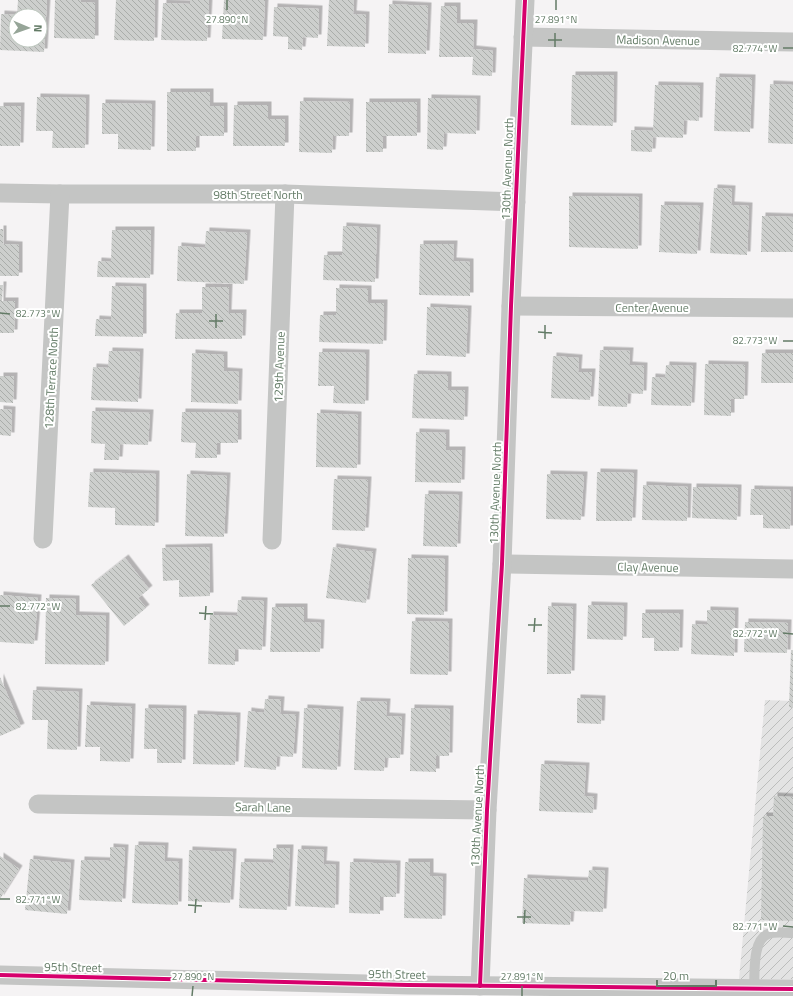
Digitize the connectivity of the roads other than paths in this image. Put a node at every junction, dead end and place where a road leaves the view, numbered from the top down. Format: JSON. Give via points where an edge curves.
{"nodes":[{"id":1,"x":524,"y":0,"type":"edge"},
{"id":2,"x":523,"y":37,"type":"junction"},
{"id":3,"x":793,"y":42,"type":"edge"},
{"id":4,"x":0,"y":193,"type":"edge"},
{"id":5,"x":60,"y":194,"type":"junction"},
{"id":6,"x":285,"y":194,"type":"junction"},
{"id":7,"x":516,"y":202,"type":"junction"},
{"id":8,"x":511,"y":306,"type":"junction"},
{"id":9,"x":793,"y":308,"type":"edge"},
{"id":10,"x":43,"y":539,"type":"dead end"},
{"id":11,"x":272,"y":540,"type":"dead end"},
{"id":12,"x":502,"y":564,"type":"junction"},
{"id":13,"x":793,"y":569,"type":"edge"},
{"id":14,"x":38,"y":804,"type":"dead end"},
{"id":15,"x":487,"y":810,"type":"junction"},
{"id":16,"x":793,"y":933,"type":"edge"},
{"id":17,"x":0,"y":975,"type":"edge"},
{"id":18,"x":480,"y":986,"type":"junction"},
{"id":19,"x":754,"y":989,"type":"junction"},
{"id":20,"x":793,"y":989,"type":"edge"},
{"id":21,"x":408,"y":990,"type":"edge"}],
"edges":[{"from":1,"to":2,"type":"street","name":"130th Avenue North"},
{"from":2,"to":3,"type":"street","name":"Madison Avenue"},
{"from":2,"to":7,"type":"street","name":"130th Avenue North"},
{"from":4,"to":5,"type":"street","name":"98th Street North"},
{"from":5,"to":6,"type":"street","name":"98th Street North"},
{"from":5,"to":10,"type":"street","name":"128th Terrace North"},
{"from":6,"to":7,"type":"street","name":"98th Street North"},
{"from":6,"to":11,"type":"street","name":"129th Avenue"},
{"from":7,"to":8,"type":"street","name":"130th Avenue North"},
{"from":8,"to":9,"type":"street","name":"Center Avenue"},
{"from":8,"to":12,"type":"street","name":"130th Avenue North"},
{"from":12,"to":13,"type":"street","name":"Clay Avenue"},
{"from":12,"to":15,"type":"street","name":"130th Avenue North"},
{"from":14,"to":15,"type":"street","name":"Sarah Lane"},
{"from":15,"to":18,"type":"street","name":"130th Avenue North"},
{"from":16,"to":19,"type":"lane","via":[[775,932],[762,938],[756,952]]},
{"from":17,"to":21,"type":"street","name":"95th Street"},
{"from":18,"to":19,"type":"street","name":"95th Street"},
{"from":18,"to":21,"type":"street","name":"95th Street"},
{"from":19,"to":20,"type":"street","name":"95th Street"}]}
